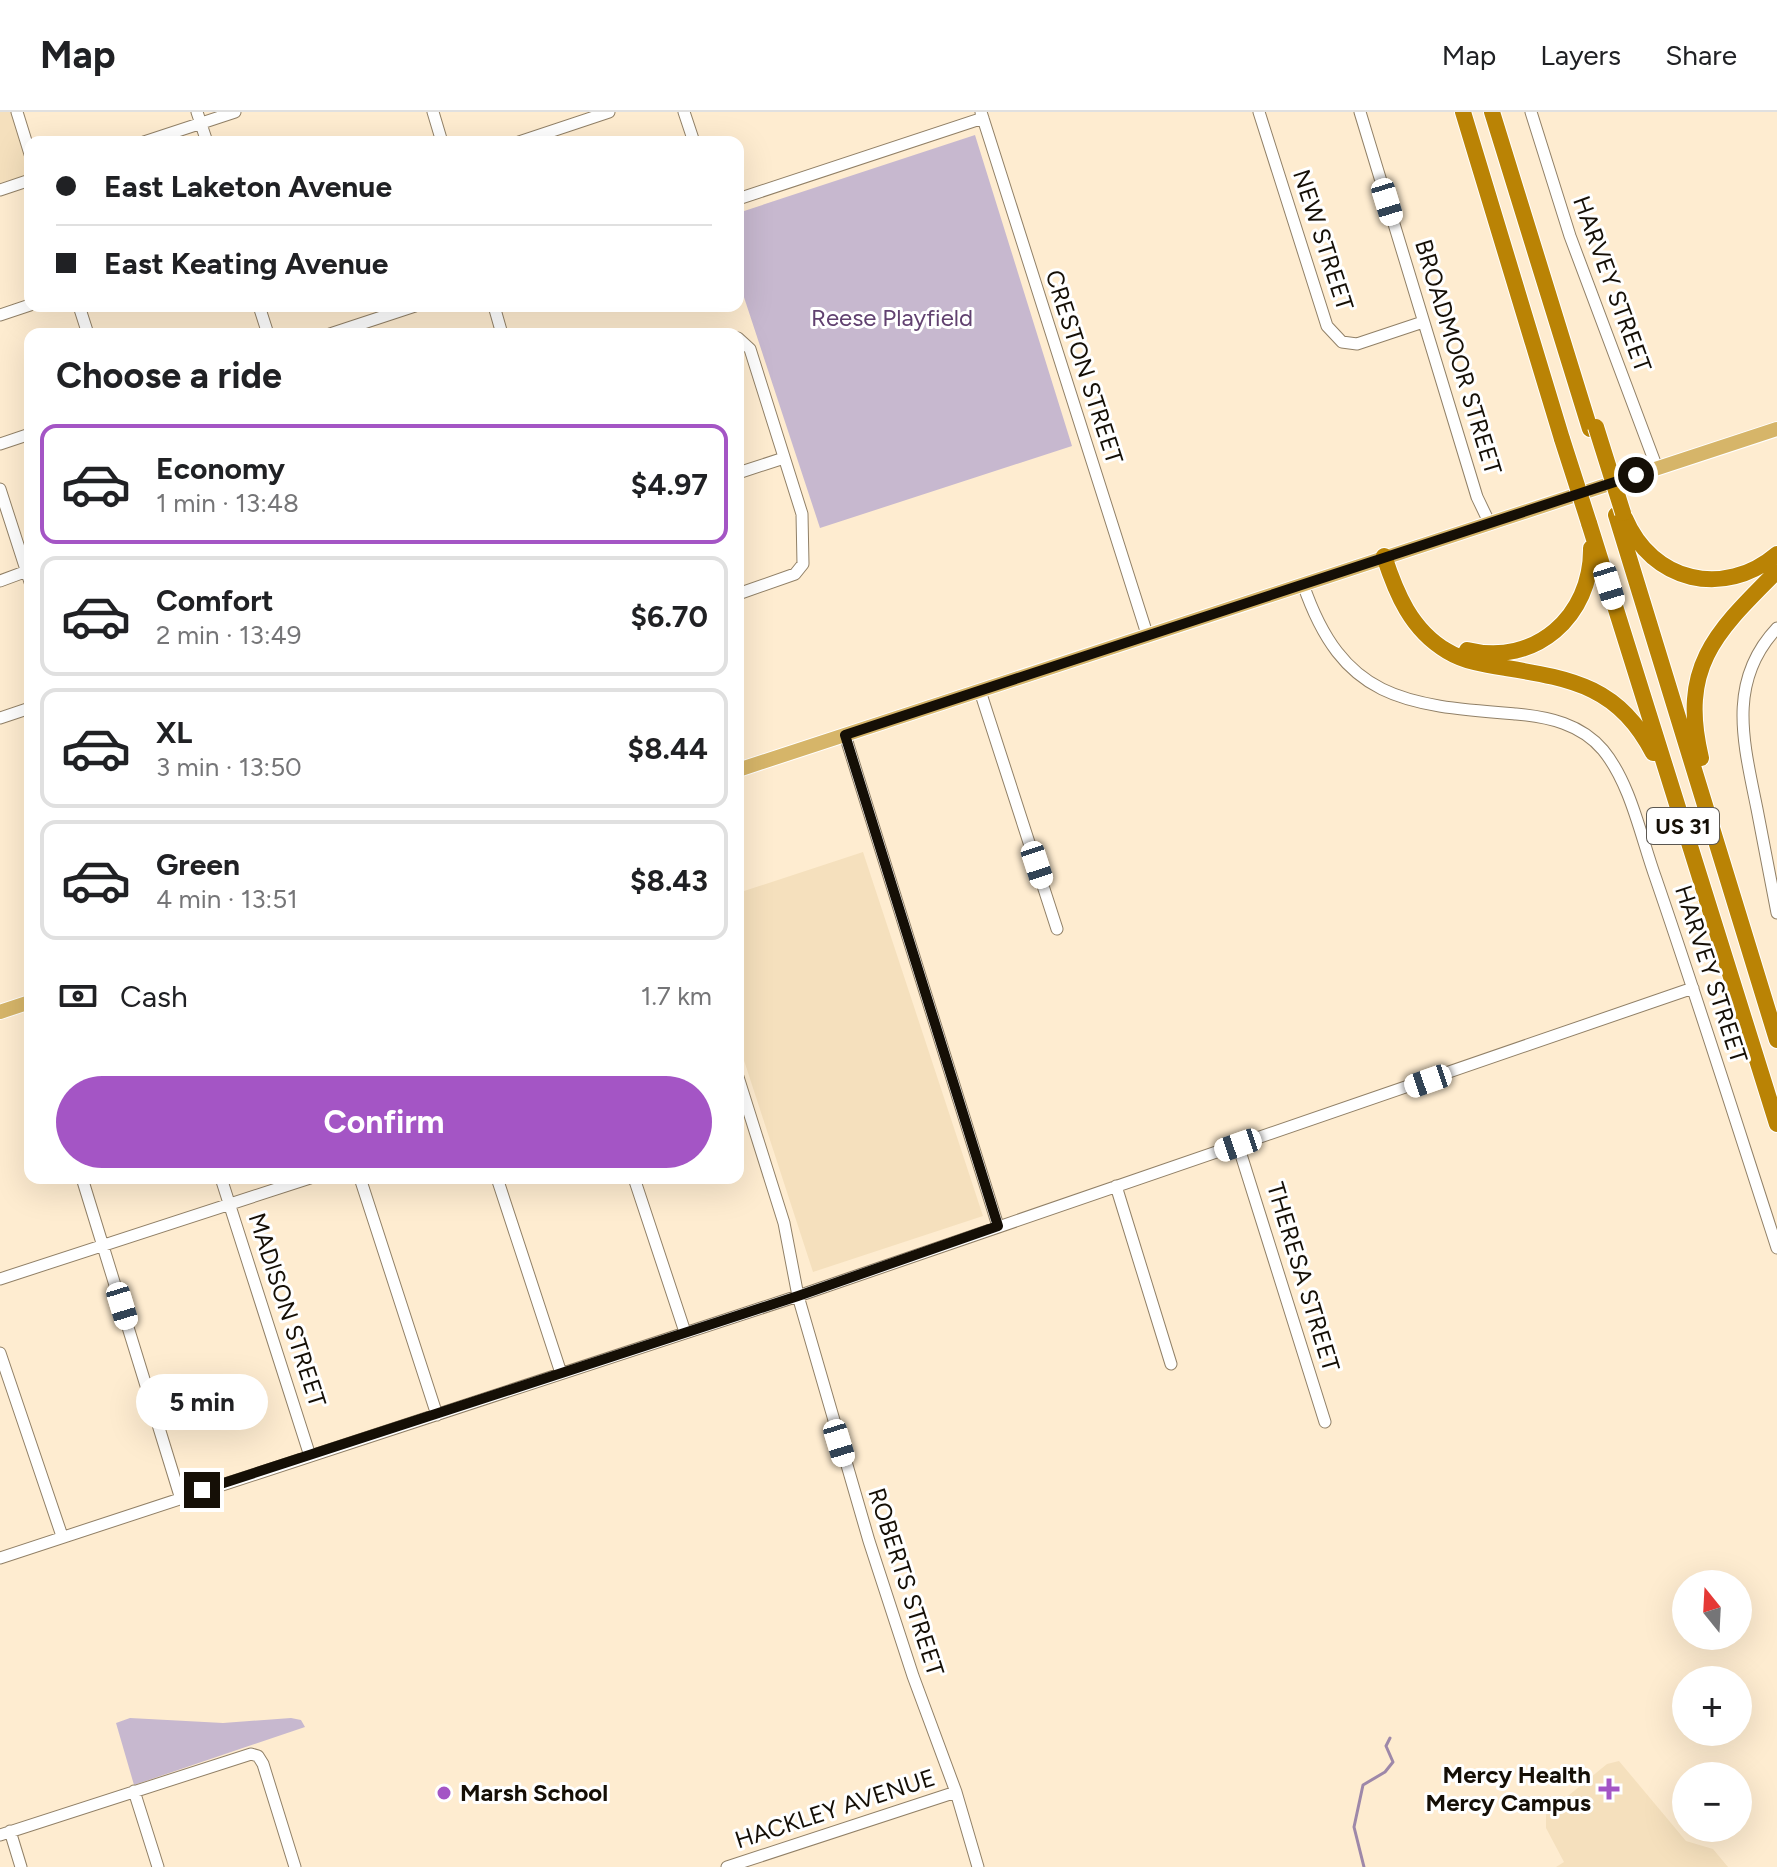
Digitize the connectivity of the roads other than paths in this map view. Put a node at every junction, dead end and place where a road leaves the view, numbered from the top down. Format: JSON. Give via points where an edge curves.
{"nodes":[{"id":1,"x":17,"y":112,"type":"edge"},
{"id":2,"x":235,"y":112,"type":"edge"},
{"id":3,"x":433,"y":112,"type":"edge"},
{"id":4,"x":609,"y":112,"type":"edge"},
{"id":5,"x":684,"y":112,"type":"edge"},
{"id":6,"x":1259,"y":112,"type":"edge"},
{"id":7,"x":1360,"y":112,"type":"edge"},
{"id":8,"x":1463,"y":112,"type":"edge"},
{"id":9,"x":1492,"y":112,"type":"edge"},
{"id":10,"x":1531,"y":112,"type":"edge"},
{"id":11,"x":982,"y":115,"type":"edge"},
{"id":12,"x":199,"y":118,"type":"edge"},
{"id":13,"x":24,"y":136,"type":"edge"},
{"id":14,"x":158,"y":136,"type":"edge"},
{"id":15,"x":440,"y":136,"type":"edge"},
{"id":16,"x":537,"y":136,"type":"edge"},
{"id":17,"x":692,"y":136,"type":"edge"},
{"id":18,"x":24,"y":182,"type":"edge"},
{"id":19,"x":0,"y":190,"type":"edge"},
{"id":20,"x":744,"y":197,"type":"edge"},
{"id":21,"x":24,"y":307,"type":"edge"},
{"id":22,"x":401,"y":312,"type":"edge"},
{"id":23,"x":0,"y":315,"type":"edge"},
{"id":24,"x":1423,"y":322,"type":"junction"},
{"id":25,"x":365,"y":328,"type":"edge"},
{"id":26,"x":744,"y":346,"type":"edge"},
{"id":27,"x":1777,"y":429,"type":"edge"},
{"id":28,"x":24,"y":436,"type":"edge"},
{"id":29,"x":0,"y":444,"type":"edge"},
{"id":30,"x":784,"y":458,"type":"junction"},
{"id":31,"x":1657,"y":468,"type":"junction"},
{"id":32,"x":744,"y":471,"type":"edge"},
{"id":33,"x":0,"y":489,"type":"edge"},
{"id":34,"x":1620,"y":514,"type":"junction"},
{"id":35,"x":1489,"y":522,"type":"junction"},
{"id":36,"x":1590,"y":525,"type":"junction"},
{"id":37,"x":1777,"y":554,"type":"edge"},
{"id":38,"x":1384,"y":556,"type":"junction"},
{"id":39,"x":24,"y":564,"type":"edge"},
{"id":40,"x":1777,"y":571,"type":"edge"},
{"id":41,"x":24,"y":578,"type":"edge"},
{"id":42,"x":0,"y":581,"type":"edge"},
{"id":43,"x":1303,"y":584,"type":"junction"},
{"id":44,"x":744,"y":592,"type":"edge"},
{"id":45,"x":1777,"y":628,"type":"edge"},
{"id":46,"x":1147,"y":634,"type":"junction"},
{"id":47,"x":980,"y":691,"type":"junction"},
{"id":48,"x":24,"y":710,"type":"edge"},
{"id":49,"x":0,"y":718,"type":"edge"},
{"id":50,"x":845,"y":735,"type":"junction"},
{"id":51,"x":744,"y":768,"type":"edge"},
{"id":52,"x":1679,"y":815,"type":"junction"},
{"id":53,"x":1723,"y":860,"type":"junction"},
{"id":54,"x":1777,"y":913,"type":"edge"},
{"id":55,"x":1057,"y":929,"type":"dead end"},
{"id":56,"x":1693,"y":988,"type":"junction"},
{"id":57,"x":24,"y":1007,"type":"edge"},
{"id":58,"x":0,"y":1012,"type":"edge"},
{"id":59,"x":1777,"y":1040,"type":"edge"},
{"id":60,"x":744,"y":1096,"type":"edge"},
{"id":61,"x":1777,"y":1124,"type":"edge"},
{"id":62,"x":1238,"y":1145,"type":"junction"},
{"id":63,"x":84,"y":1184,"type":"edge"},
{"id":64,"x":223,"y":1184,"type":"edge"},
{"id":65,"x":291,"y":1184,"type":"edge"},
{"id":66,"x":362,"y":1184,"type":"edge"},
{"id":67,"x":499,"y":1184,"type":"edge"},
{"id":68,"x":638,"y":1184,"type":"edge"},
{"id":69,"x":1116,"y":1186,"type":"junction"},
{"id":70,"x":229,"y":1203,"type":"junction"},
{"id":71,"x":998,"y":1226,"type":"junction"},
{"id":72,"x":103,"y":1245,"type":"junction"},
{"id":73,"x":1777,"y":1248,"type":"edge"},
{"id":74,"x":0,"y":1279,"type":"edge"},
{"id":75,"x":798,"y":1296,"type":"junction"},
{"id":76,"x":685,"y":1332,"type":"junction"},
{"id":77,"x":0,"y":1353,"type":"edge"},
{"id":78,"x":1171,"y":1364,"type":"dead end"},
{"id":79,"x":561,"y":1373,"type":"junction"},
{"id":80,"x":437,"y":1415,"type":"junction"},
{"id":81,"x":1325,"y":1422,"type":"dead end"},
{"id":82,"x":310,"y":1456,"type":"junction"},
{"id":83,"x":180,"y":1496,"type":"junction"},
{"id":84,"x":62,"y":1536,"type":"junction"},
{"id":85,"x":0,"y":1558,"type":"edge"},
{"id":86,"x":134,"y":1791,"type":"junction"},
{"id":87,"x":956,"y":1792,"type":"junction"},
{"id":88,"x":5,"y":1833,"type":"edge"},
{"id":89,"x":21,"y":1867,"type":"edge"},
{"id":90,"x":158,"y":1867,"type":"edge"},
{"id":91,"x":295,"y":1867,"type":"edge"},
{"id":92,"x":727,"y":1867,"type":"edge"},
{"id":93,"x":978,"y":1867,"type":"edge"}],
"edges":[{"from":1,"to":13,"type":"street"},
{"from":2,"to":12,"type":"street"},
{"from":3,"to":15,"type":"street"},
{"from":4,"to":16,"type":"street"},
{"from":5,"to":17,"type":"street"},
{"from":6,"to":24,"type":"street","name":"NEW STREET","via":[[1327,326],[1342,342],[1357,344]]},
{"from":7,"to":24,"type":"street","name":"BROADMOOR STREET"},
{"from":8,"to":36,"type":"highway","number":"US 31","bridge":true},
{"from":9,"to":34,"type":"highway","number":"US 31"},
{"from":10,"to":31,"type":"street","name":"HARVEY STREET","via":[[1570,236]]},
{"from":11,"to":20,"type":"street"},
{"from":11,"to":46,"type":"street","name":"CRESTON STREET"},
{"from":12,"to":14,"type":"street"},
{"from":18,"to":19,"type":"street"},
{"from":21,"to":23,"type":"street"},
{"from":22,"to":25,"type":"street"},
{"from":24,"to":35,"type":"street","name":"BROADMOOR STREET"},
{"from":26,"to":30,"type":"street"},
{"from":27,"to":31,"type":"main road"},
{"from":28,"to":29,"type":"street"},
{"from":30,"to":32,"type":"street"},
{"from":30,"to":44,"type":"street","via":[[802,514],[803,564],[795,574]]},
{"from":31,"to":35,"type":"main road"},
{"from":33,"to":39,"type":"street"},
{"from":34,"to":37,"type":"highway","via":[[1645,553],[1680,575],[1726,580]]},
{"from":34,"to":53,"type":"highway","number":"US 31"},
{"from":35,"to":38,"type":"main road"},
{"from":36,"to":38,"type":"highway","via":[[1591,570],[1574,613],[1535,645],[1508,653],[1471,651],[1435,634],[1409,604]]},
{"from":36,"to":52,"type":"highway","number":"US 31"},
{"from":38,"to":43,"type":"main road"},
{"from":38,"to":52,"type":"highway","via":[[1406,610],[1447,651],[1489,666],[1584,685],[1623,709],[1646,739]]},
{"from":40,"to":53,"type":"highway","via":[[1708,647],[1693,695],[1699,748],[1726,847]]},
{"from":41,"to":42,"type":"street"},
{"from":43,"to":46,"type":"main road"},
{"from":43,"to":56,"type":"street","name":"HARVEY STREET","via":[[1325,639],[1353,671],[1381,689],[1428,706],[1556,720],[1582,731],[1604,752],[1626,793]]},
{"from":45,"to":54,"type":"street","via":[[1748,673],[1741,718]]},
{"from":46,"to":47,"type":"main road"},
{"from":47,"to":50,"type":"main road"},
{"from":47,"to":55,"type":"street"},
{"from":48,"to":49,"type":"street"},
{"from":50,"to":51,"type":"main road"},
{"from":50,"to":71,"type":"street"},
{"from":52,"to":61,"type":"highway","number":"US 31"},
{"from":53,"to":59,"type":"highway","number":"US 31"},
{"from":56,"to":62,"type":"street"},
{"from":56,"to":73,"type":"street","name":"HARVEY STREET"},
{"from":57,"to":58,"type":"main road"},
{"from":60,"to":75,"type":"street","name":"ROBERTS STREET","via":[[784,1223]]},
{"from":62,"to":69,"type":"street"},
{"from":62,"to":81,"type":"street","name":"THERESA STREET"},
{"from":63,"to":72,"type":"street"},
{"from":64,"to":70,"type":"street","name":"MADISON STREET"},
{"from":65,"to":70,"type":"street"},
{"from":66,"to":80,"type":"street"},
{"from":67,"to":79,"type":"street"},
{"from":68,"to":76,"type":"street"},
{"from":69,"to":71,"type":"street"},
{"from":69,"to":78,"type":"street"},
{"from":70,"to":72,"type":"street"},
{"from":70,"to":82,"type":"street","name":"MADISON STREET"},
{"from":71,"to":75,"type":"street"},
{"from":72,"to":74,"type":"street"},
{"from":72,"to":83,"type":"street"},
{"from":75,"to":76,"type":"street"},
{"from":75,"to":87,"type":"street","name":"ROBERTS STREET","via":[[873,1555]]},
{"from":76,"to":79,"type":"street"},
{"from":77,"to":84,"type":"street"},
{"from":79,"to":80,"type":"street"},
{"from":80,"to":82,"type":"street"},
{"from":82,"to":83,"type":"street"},
{"from":83,"to":84,"type":"street"},
{"from":84,"to":85,"type":"street"},
{"from":86,"to":88,"type":"street"},
{"from":86,"to":90,"type":"street"},
{"from":86,"to":91,"type":"street","via":[[247,1754],[258,1756]]},
{"from":87,"to":92,"type":"street","name":"HACKLEY AVENUE"},
{"from":87,"to":93,"type":"street","name":"ROBERTS STREET"},
{"from":88,"to":89,"type":"street"}]}
